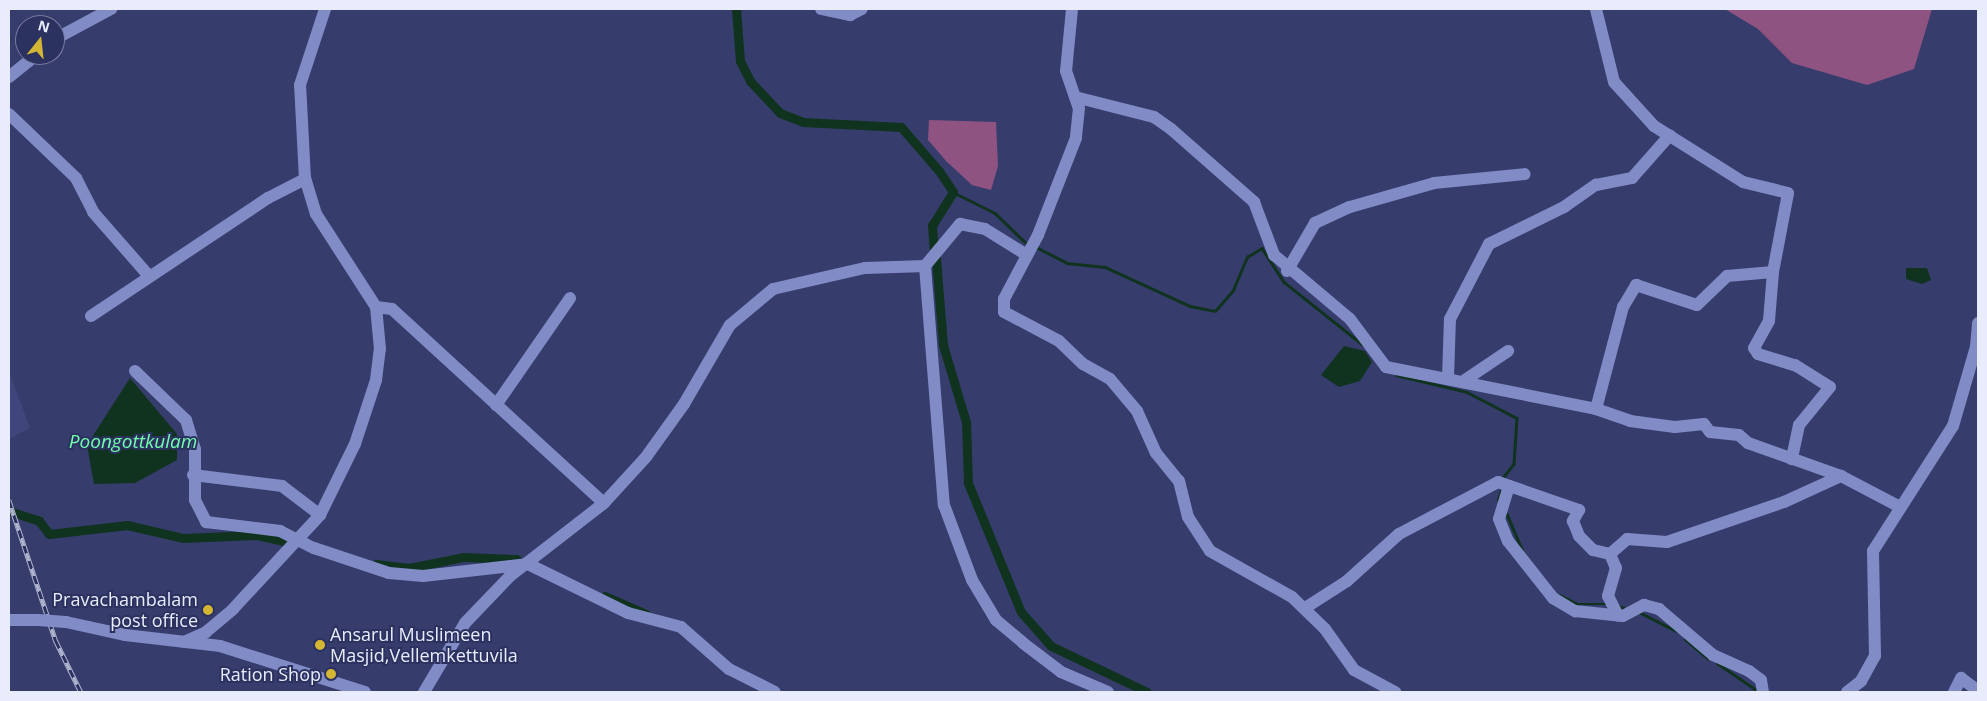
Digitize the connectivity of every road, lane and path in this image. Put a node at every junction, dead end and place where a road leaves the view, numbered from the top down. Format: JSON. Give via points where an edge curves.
{"nodes":[{"id":1,"x":111,"y":9,"type":"edge"},
{"id":2,"x":326,"y":9,"type":"edge"},
{"id":3,"x":820,"y":9,"type":"edge"},
{"id":4,"x":862,"y":9,"type":"edge"},
{"id":5,"x":1072,"y":9,"type":"edge"},
{"id":6,"x":1596,"y":9,"type":"edge"},
{"id":7,"x":65,"y":34,"type":"edge"},
{"id":8,"x":24,"y":65,"type":"edge"},
{"id":9,"x":9,"y":77,"type":"edge"},
{"id":10,"x":1075,"y":97,"type":"junction"},
{"id":11,"x":9,"y":114,"type":"edge"},
{"id":12,"x":1670,"y":135,"type":"junction"},
{"id":13,"x":1525,"y":174,"type":"dead end"},
{"id":14,"x":305,"y":179,"type":"junction"},
{"id":15,"x":1027,"y":255,"type":"junction"},
{"id":16,"x":925,"y":266,"type":"junction"},
{"id":17,"x":1287,"y":271,"type":"junction"},
{"id":18,"x":1773,"y":272,"type":"junction"},
{"id":19,"x":149,"y":276,"type":"junction"},
{"id":20,"x":570,"y":298,"type":"dead end"},
{"id":21,"x":376,"y":307,"type":"junction"},
{"id":22,"x":91,"y":316,"type":"dead end"},
{"id":23,"x":1978,"y":323,"type":"edge"},
{"id":24,"x":1508,"y":350,"type":"dead end"},
{"id":25,"x":135,"y":371,"type":"dead end"},
{"id":26,"x":1448,"y":378,"type":"junction"},
{"id":27,"x":1465,"y":380,"type":"junction"},
{"id":28,"x":496,"y":405,"type":"junction"},
{"id":29,"x":1596,"y":409,"type":"junction"},
{"id":30,"x":1792,"y":459,"type":"junction"},
{"id":31,"x":193,"y":475,"type":"junction"},
{"id":32,"x":1841,"y":476,"type":"junction"},
{"id":33,"x":1509,"y":486,"type":"junction"},
{"id":34,"x":604,"y":503,"type":"junction"},
{"id":35,"x":1900,"y":507,"type":"junction"},
{"id":36,"x":320,"y":515,"type":"junction"},
{"id":37,"x":297,"y":539,"type":"junction"},
{"id":38,"x":1610,"y":554,"type":"junction"},
{"id":39,"x":528,"y":564,"type":"junction"},
{"id":40,"x":1305,"y":608,"type":"junction"},
{"id":41,"x":1618,"y":616,"type":"junction"},
{"id":42,"x":9,"y":620,"type":"edge"},
{"id":43,"x":184,"y":642,"type":"junction"},
{"id":44,"x":328,"y":686,"type":"edge"},
{"id":45,"x":1978,"y":691,"type":"edge"},
{"id":46,"x":365,"y":692,"type":"edge"},
{"id":47,"x":424,"y":692,"type":"edge"},
{"id":48,"x":775,"y":692,"type":"edge"},
{"id":49,"x":1108,"y":692,"type":"edge"},
{"id":50,"x":1395,"y":692,"type":"edge"},
{"id":51,"x":1763,"y":692,"type":"edge"},
{"id":52,"x":1848,"y":692,"type":"edge"},
{"id":53,"x":1954,"y":692,"type":"edge"}],
"edges":[{"from":1,"to":7,"type":"street"},
{"from":2,"to":14,"type":"street","via":[[300,85]]},
{"from":3,"to":4,"type":"street","via":[[850,15]]},
{"from":5,"to":10,"type":"street","via":[[1066,71]]},
{"from":6,"to":12,"type":"street","via":[[1614,82],[1654,126]]},
{"from":8,"to":9,"type":"street"},
{"from":10,"to":15,"type":"street","via":[[1080,118],[1076,138]]},
{"from":10,"to":17,"type":"street","via":[[1154,117],[1171,129],[1254,202],[1274,256]]},
{"from":11,"to":19,"type":"street","via":[[76,178],[93,212]]},
{"from":12,"to":18,"type":"street","via":[[1743,182],[1788,193]]},
{"from":12,"to":26,"type":"street","via":[[1632,178],[1596,185],[1564,207],[1489,244],[1450,319]]},
{"from":13,"to":17,"type":"street","via":[[1434,183],[1350,207],[1315,223]]},
{"from":14,"to":19,"type":"street"},
{"from":14,"to":21,"type":"street","via":[[322,226]]},
{"from":15,"to":16,"type":"street","via":[[984,229],[960,224]]},
{"from":15,"to":40,"type":"street","via":[[1004,299],[1004,312],[1059,341],[1084,364],[1110,379],[1137,412],[1156,453],[1179,481],[1188,517],[1210,551],[1279,587]]},
{"from":16,"to":34,"type":"street","via":[[865,268],[773,289],[730,325],[684,404],[646,457]]},
{"from":16,"to":49,"type":"street","via":[[944,505],[972,580],[996,620],[1023,643],[1061,672]]},
{"from":17,"to":26,"type":"street","via":[[1350,319],[1386,367]]},
{"from":18,"to":29,"type":"street","via":[[1727,276],[1697,305],[1636,285],[1623,307]]},
{"from":18,"to":30,"type":"street","via":[[1769,321],[1754,348],[1758,354],[1795,365],[1830,387],[1799,425]]},
{"from":19,"to":22,"type":"street"},
{"from":20,"to":28,"type":"street"},
{"from":21,"to":28,"type":"street","via":[[392,309]]},
{"from":21,"to":36,"type":"street","via":[[380,349],[371,397],[355,444],[342,462]]},
{"from":23,"to":35,"type":"street","via":[[1976,348],[1953,426]]},
{"from":24,"to":27,"type":"street"},
{"from":25,"to":31,"type":"street","via":[[186,420],[195,449]]},
{"from":26,"to":27,"type":"street"},
{"from":27,"to":29,"type":"street"},
{"from":28,"to":34,"type":"street"},
{"from":29,"to":30,"type":"street","via":[[1630,421],[1675,427],[1704,424],[1710,432],[1739,435],[1748,443]]},
{"from":30,"to":32,"type":"street"},
{"from":31,"to":36,"type":"street","via":[[282,486]]},
{"from":31,"to":37,"type":"street","via":[[196,505],[206,522],[280,531]]},
{"from":32,"to":35,"type":"street"},
{"from":32,"to":38,"type":"street","via":[[1784,502],[1667,542],[1627,539]]},
{"from":33,"to":38,"type":"street","via":[[1579,510],[1572,521],[1579,536],[1593,550]]},
{"from":33,"to":40,"type":"street","via":[[1498,482],[1420,520],[1347,581]]},
{"from":33,"to":41,"type":"street","via":[[1499,519],[1529,572],[1552,598],[1575,611]]},
{"from":34,"to":39,"type":"street"},
{"from":35,"to":52,"type":"street","via":[[1874,551],[1875,656],[1860,681]]},
{"from":36,"to":37,"type":"street"},
{"from":37,"to":39,"type":"street","via":[[389,573],[423,576]]},
{"from":37,"to":43,"type":"street","via":[[233,609],[206,632]]},
{"from":38,"to":41,"type":"street","via":[[1616,568],[1608,596]]},
{"from":39,"to":47,"type":"street","via":[[494,590],[465,623]]},
{"from":39,"to":48,"type":"street","via":[[628,613],[681,628],[729,670]]},
{"from":40,"to":50,"type":"street","via":[[1354,670]]},
{"from":41,"to":51,"type":"street","via":[[1644,605],[1659,609],[1713,655],[1761,680]]},
{"from":42,"to":43,"type":"street","bridge":true,"via":[[66,622]]},
{"from":43,"to":44,"type":"street","via":[[220,646]]},
{"from":44,"to":46,"type":"street"},
{"from":45,"to":53,"type":"street","via":[[1961,678]]}]}
